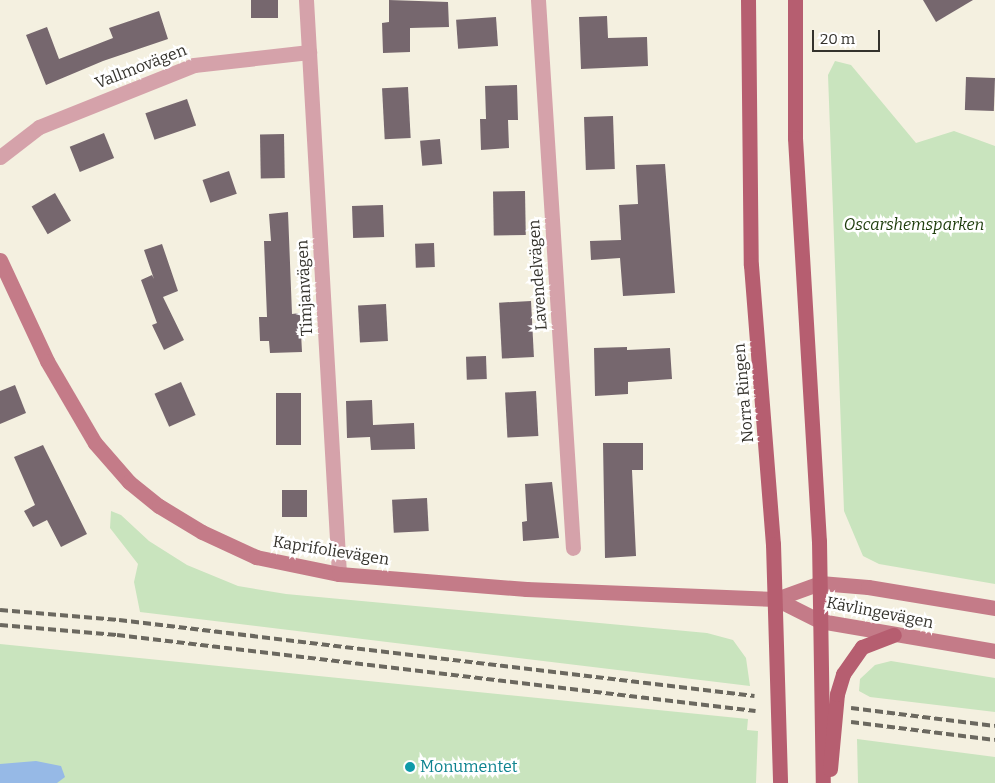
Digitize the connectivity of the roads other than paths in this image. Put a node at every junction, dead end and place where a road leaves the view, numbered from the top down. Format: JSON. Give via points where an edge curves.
{"nodes":[{"id":1,"x":306,"y":0,"type":"edge"},
{"id":2,"x":538,"y":0,"type":"edge"},
{"id":3,"x":748,"y":0,"type":"edge"},
{"id":4,"x":794,"y":0,"type":"edge"},
{"id":5,"x":310,"y":52,"type":"junction"},
{"id":6,"x":0,"y":157,"type":"edge"},
{"id":7,"x":0,"y":260,"type":"edge"},
{"id":8,"x":573,"y":548,"type":"dead end"},
{"id":9,"x":339,"y":574,"type":"junction"},
{"id":10,"x":820,"y":583,"type":"junction"},
{"id":11,"x":776,"y":599,"type":"junction"},
{"id":12,"x":995,"y":608,"type":"edge"},
{"id":13,"x":820,"y":621,"type":"junction"},
{"id":14,"x":894,"y":635,"type":"junction"},
{"id":15,"x":995,"y":650,"type":"edge"},
{"id":16,"x":780,"y":783,"type":"edge"},
{"id":17,"x":822,"y":783,"type":"edge"},
{"id":18,"x":828,"y":783,"type":"edge"}],
"edges":[{"from":1,"to":5,"type":"street","name":"Timjanvägen"},
{"from":2,"to":8,"type":"street","name":"Lavendelvägen"},
{"from":3,"to":11,"type":"main road","name":"Norra Ringen","via":[[751,265]]},
{"from":4,"to":10,"type":"main road","via":[[795,138]]},
{"from":5,"to":6,"type":"street","name":"Vallmovägen","via":[[194,65],[39,127]]},
{"from":5,"to":9,"type":"street","name":"Timjanvägen"},
{"from":7,"to":9,"type":"main road","name":"Kaprifolievägen","via":[[72,407],[95,443],[130,482],[181,520],[256,557]]},
{"from":9,"to":11,"type":"main road","name":"Kaprifolievägen","via":[[526,590]]},
{"from":10,"to":11,"type":"main road","name":"Kävlingevägen"},
{"from":10,"to":12,"type":"main road","name":"Kävlingevägen","via":[[868,587]]},
{"from":10,"to":13,"type":"main road"},
{"from":11,"to":13,"type":"main road","name":"Kävlingevägen"},
{"from":11,"to":16,"type":"main road","name":"Norra Ringen"},
{"from":13,"to":14,"type":"main road","name":"Kävlingevägen"},
{"from":13,"to":17,"type":"main road"},
{"from":14,"to":15,"type":"main road","name":"Kävlingevägen"},
{"from":14,"to":18,"type":"main road","via":[[862,647],[843,674],[837,694]]}]}
